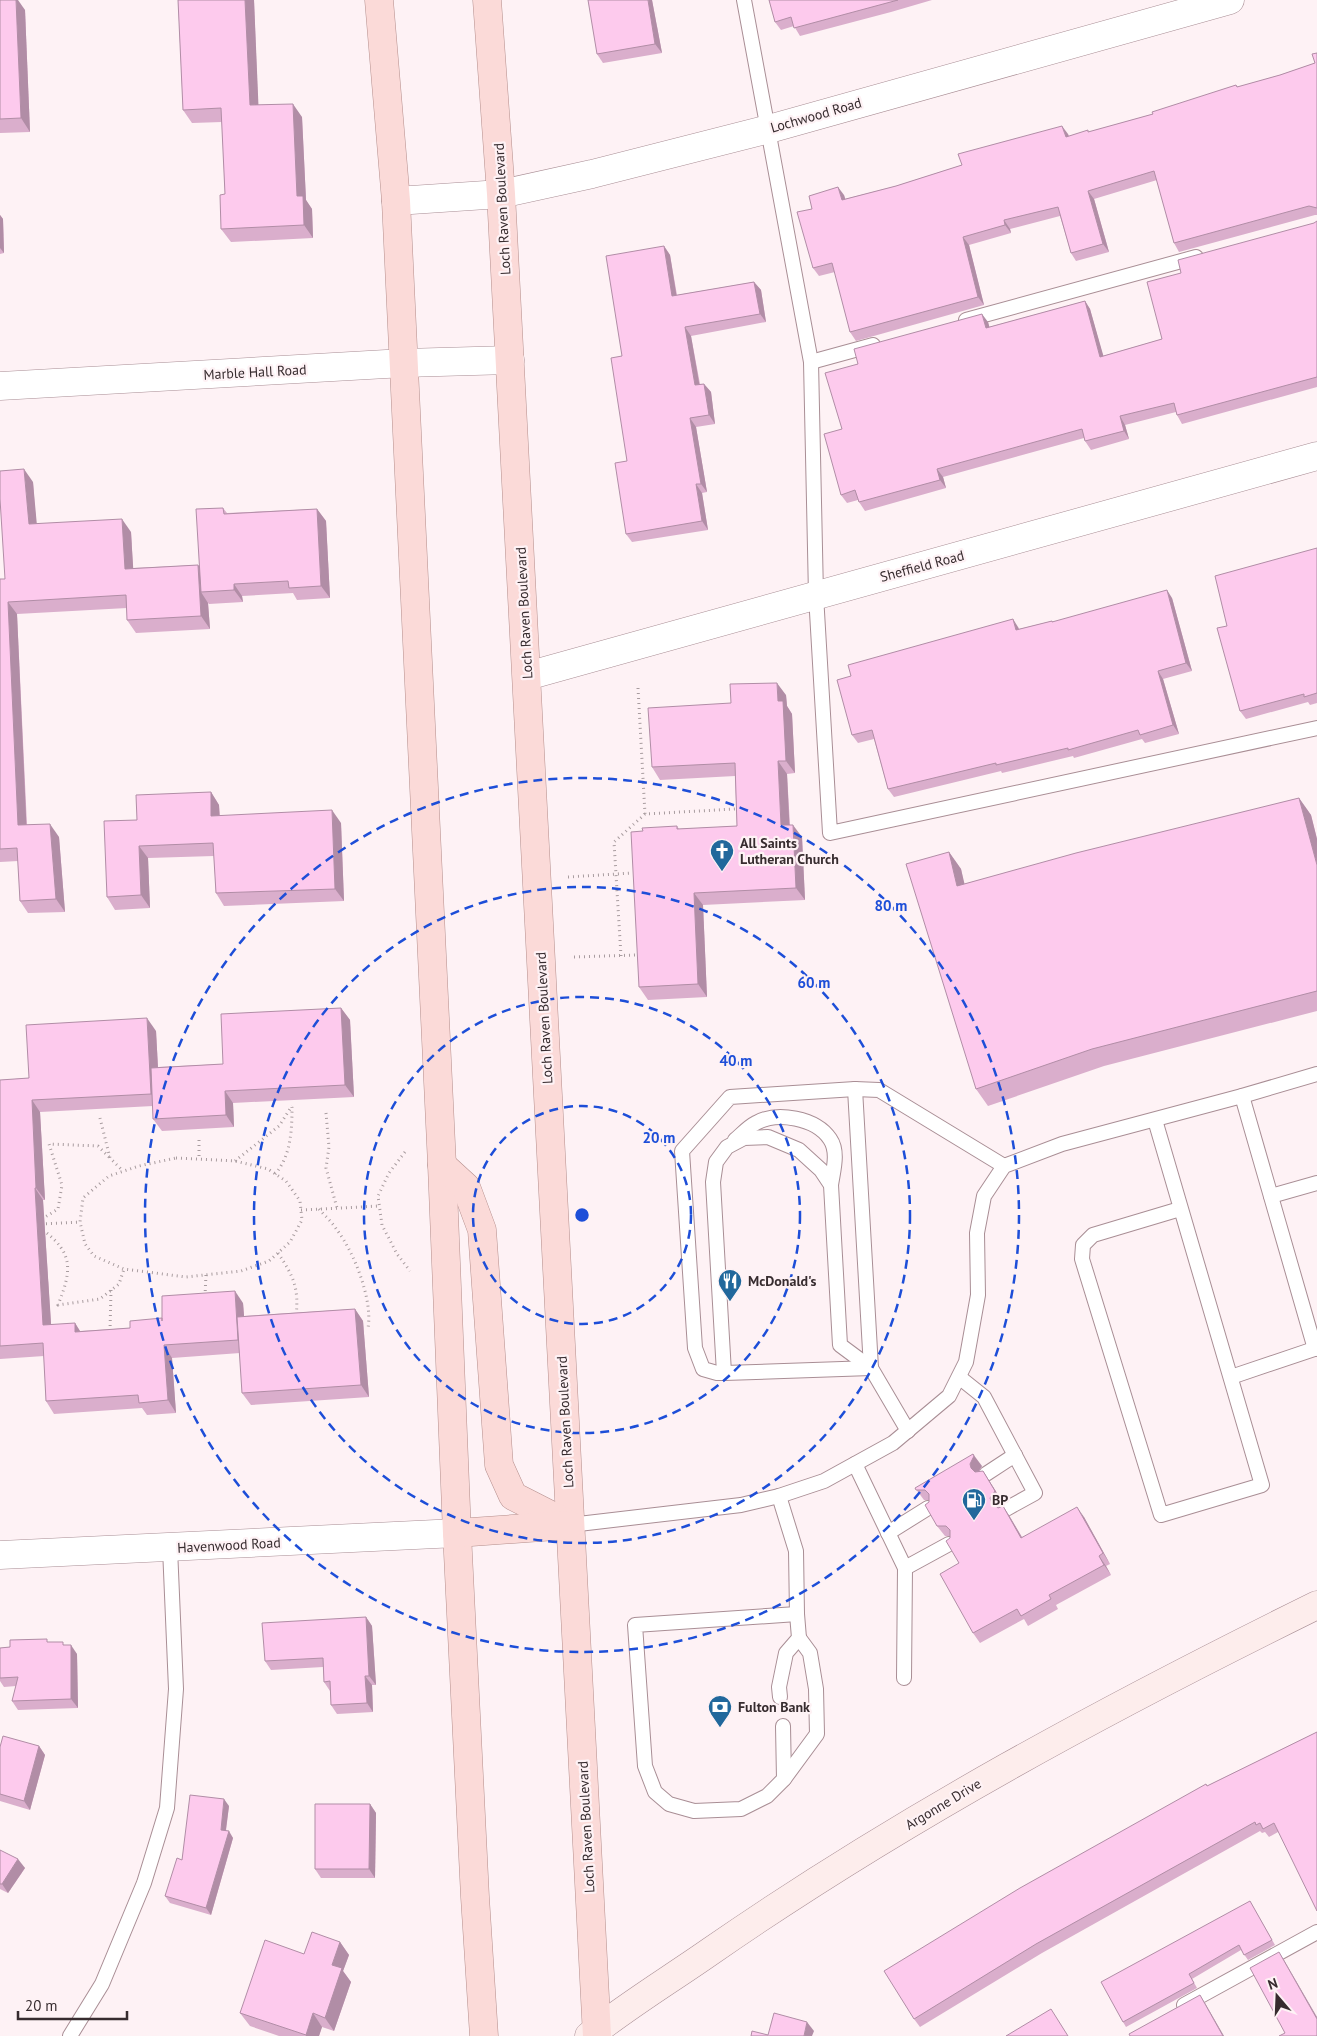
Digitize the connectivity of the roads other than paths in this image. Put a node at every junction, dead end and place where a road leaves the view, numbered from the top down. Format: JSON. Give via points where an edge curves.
{"nodes":[{"id":1,"x":379,"y":0,"type":"edge"},
{"id":2,"x":487,"y":0,"type":"edge"},
{"id":3,"x":744,"y":0,"type":"edge"},
{"id":4,"x":1230,"y":0,"type":"edge"},
{"id":5,"x":769,"y":129,"type":"junction"},
{"id":6,"x":502,"y":194,"type":"junction"},
{"id":7,"x":396,"y":201,"type":"junction"},
{"id":8,"x":1212,"y":252,"type":"edge"},
{"id":9,"x":954,"y":323,"type":"edge"},
{"id":10,"x":888,"y":341,"type":"edge"},
{"id":11,"x":510,"y":360,"type":"junction"},
{"id":12,"x":811,"y":362,"type":"junction"},
{"id":13,"x":404,"y":363,"type":"junction"},
{"id":14,"x":0,"y":386,"type":"edge"},
{"id":15,"x":1317,"y":456,"type":"edge"},
{"id":16,"x":816,"y":595,"type":"junction"},
{"id":17,"x":527,"y":676,"type":"junction"},
{"id":18,"x":1317,"y":728,"type":"edge"},
{"id":19,"x":1317,"y":1074,"type":"edge"},
{"id":20,"x":855,"y":1089,"type":"junction"},
{"id":21,"x":1242,"y":1096,"type":"junction"},
{"id":22,"x":1155,"y":1120,"type":"junction"},
{"id":23,"x":727,"y":1147,"type":"junction"},
{"id":24,"x":442,"y":1165,"type":"junction"},
{"id":25,"x":1004,"y":1166,"type":"junction"},
{"id":26,"x":1317,"y":1183,"type":"edge"},
{"id":27,"x":831,"y":1185,"type":"junction"},
{"id":28,"x":1272,"y":1196,"type":"junction"},
{"id":29,"x":1180,"y":1209,"type":"junction"},
{"id":30,"x":1316,"y":1349,"type":"edge"},
{"id":31,"x":871,"y":1368,"type":"junction"},
{"id":32,"x":724,"y":1373,"type":"junction"},
{"id":33,"x":959,"y":1377,"type":"junction"},
{"id":34,"x":1231,"y":1377,"type":"junction"},
{"id":35,"x":908,"y":1431,"type":"junction"},
{"id":36,"x":1015,"y":1455,"type":"junction"},
{"id":37,"x":855,"y":1464,"type":"junction"},
{"id":38,"x":986,"y":1474,"type":"edge"},
{"id":39,"x":779,"y":1496,"type":"junction"},
{"id":40,"x":928,"y":1508,"type":"edge"},
{"id":41,"x":1006,"y":1509,"type":"edge"},
{"id":42,"x":570,"y":1525,"type":"junction"},
{"id":43,"x":457,"y":1533,"type":"junction"},
{"id":44,"x":888,"y":1533,"type":"junction"},
{"id":45,"x":949,"y":1544,"type":"edge"},
{"id":46,"x":170,"y":1548,"type":"junction"},
{"id":47,"x":0,"y":1555,"type":"edge"},
{"id":48,"x":905,"y":1568,"type":"junction"},
{"id":49,"x":1317,"y":1605,"type":"edge"},
{"id":50,"x":797,"y":1614,"type":"junction"},
{"id":51,"x":800,"y":1638,"type":"junction"},
{"id":52,"x":904,"y":1678,"type":"dead end"},
{"id":53,"x":780,"y":1697,"type":"dead end"},
{"id":54,"x":783,"y":1726,"type":"dead end"},
{"id":55,"x":784,"y":1779,"type":"junction"},
{"id":56,"x":1317,"y":1932,"type":"edge"},
{"id":57,"x":1171,"y":2012,"type":"edge"},
{"id":58,"x":594,"y":2034,"type":"edge"},
{"id":59,"x":70,"y":2036,"type":"edge"},
{"id":60,"x":484,"y":2036,"type":"edge"}],
"edges":[{"from":1,"to":7,"type":"main road"},
{"from":2,"to":6,"type":"main road","name":"Loch Raven Boulevard"},
{"from":3,"to":5,"type":"lane"},
{"from":4,"to":5,"type":"street","name":"Lochwood Road"},
{"from":5,"to":6,"type":"street","name":"Lochwood Road"},
{"from":5,"to":12,"type":"lane"},
{"from":6,"to":7,"type":"street","name":"Lochwood Road"},
{"from":6,"to":11,"type":"main road","name":"Loch Raven Boulevard"},
{"from":7,"to":13,"type":"main road"},
{"from":8,"to":9,"type":"lane"},
{"from":10,"to":12,"type":"lane"},
{"from":11,"to":13,"type":"street","name":"Marble Hall Road"},
{"from":11,"to":17,"type":"main road","name":"Loch Raven Boulevard"},
{"from":12,"to":16,"type":"lane"},
{"from":13,"to":14,"type":"street","name":"Marble Hall Road"},
{"from":13,"to":24,"type":"main road"},
{"from":15,"to":16,"type":"street","name":"Sheffield Road"},
{"from":16,"to":17,"type":"street","name":"Sheffield Road"},
{"from":16,"to":18,"type":"lane","via":[[830,833]]},
{"from":17,"to":42,"type":"main road","name":"Loch Raven Boulevard"},
{"from":19,"to":21,"type":"lane"},
{"from":20,"to":25,"type":"lane","via":[[879,1090]]},
{"from":20,"to":31,"type":"lane"},
{"from":20,"to":32,"type":"lane","via":[[730,1097],[682,1151],[695,1348],[703,1369]]},
{"from":21,"to":22,"type":"lane"},
{"from":21,"to":28,"type":"lane"},
{"from":22,"to":25,"type":"lane","via":[[1062,1144]]},
{"from":22,"to":29,"type":"lane"},
{"from":23,"to":27,"type":"lane","via":[[744,1138],[768,1137],[799,1150],[821,1170]]},
{"from":23,"to":27,"type":"lane","via":[[756,1123],[777,1116],[802,1120],[821,1130],[831,1140],[835,1162]]},
{"from":23,"to":32,"type":"lane","via":[[716,1162],[713,1182]]},
{"from":24,"to":42,"type":"main road","via":[[466,1187],[482,1230],[500,1465],[513,1496]]},
{"from":24,"to":43,"type":"main road"},
{"from":25,"to":33,"type":"lane","via":[[984,1196],[977,1233],[978,1295],[966,1362]]},
{"from":26,"to":28,"type":"lane"},
{"from":27,"to":31,"type":"lane","via":[[840,1345]]},
{"from":28,"to":30,"type":"lane"},
{"from":29,"to":34,"type":"lane"},
{"from":29,"to":34,"type":"lane","via":[[1093,1236],[1083,1246],[1082,1259],[1161,1515],[1262,1485]]},
{"from":30,"to":34,"type":"lane"},
{"from":31,"to":32,"type":"lane"},
{"from":31,"to":35,"type":"lane"},
{"from":33,"to":35,"type":"lane","via":[[949,1396]]},
{"from":33,"to":36,"type":"lane","via":[[984,1397]]},
{"from":35,"to":37,"type":"lane","via":[[893,1444]]},
{"from":36,"to":38,"type":"lane"},
{"from":36,"to":41,"type":"lane","via":[[1035,1493]]},
{"from":37,"to":39,"type":"lane","via":[[824,1481]]},
{"from":37,"to":44,"type":"lane"},
{"from":39,"to":42,"type":"lane","via":[[741,1505]]},
{"from":39,"to":50,"type":"lane","via":[[796,1551]]},
{"from":40,"to":44,"type":"lane"},
{"from":42,"to":43,"type":"main road"},
{"from":42,"to":58,"type":"main road","name":"Loch Raven Boulevard"},
{"from":43,"to":46,"type":"street","name":"Havenwood Road"},
{"from":43,"to":60,"type":"main road"},
{"from":44,"to":48,"type":"lane"},
{"from":45,"to":48,"type":"lane"},
{"from":46,"to":47,"type":"street","name":"Havenwood Road"},
{"from":46,"to":59,"type":"lane","via":[[176,1689],[167,1808],[144,1883],[102,1984]]},
{"from":48,"to":52,"type":"lane"},
{"from":49,"to":58,"type":"main road","name":"Argonne Drive","via":[[999,1770],[773,1908]]},
{"from":50,"to":51,"type":"lane"},
{"from":50,"to":55,"type":"lane","via":[[635,1625],[644,1766],[654,1792],[669,1804],[694,1811],[741,1809],[767,1796]]},
{"from":51,"to":53,"type":"lane","via":[[786,1653]]},
{"from":51,"to":55,"type":"lane","via":[[810,1653],[816,1689],[817,1734]]},
{"from":54,"to":55,"type":"lane"},
{"from":56,"to":57,"type":"lane"}]}
